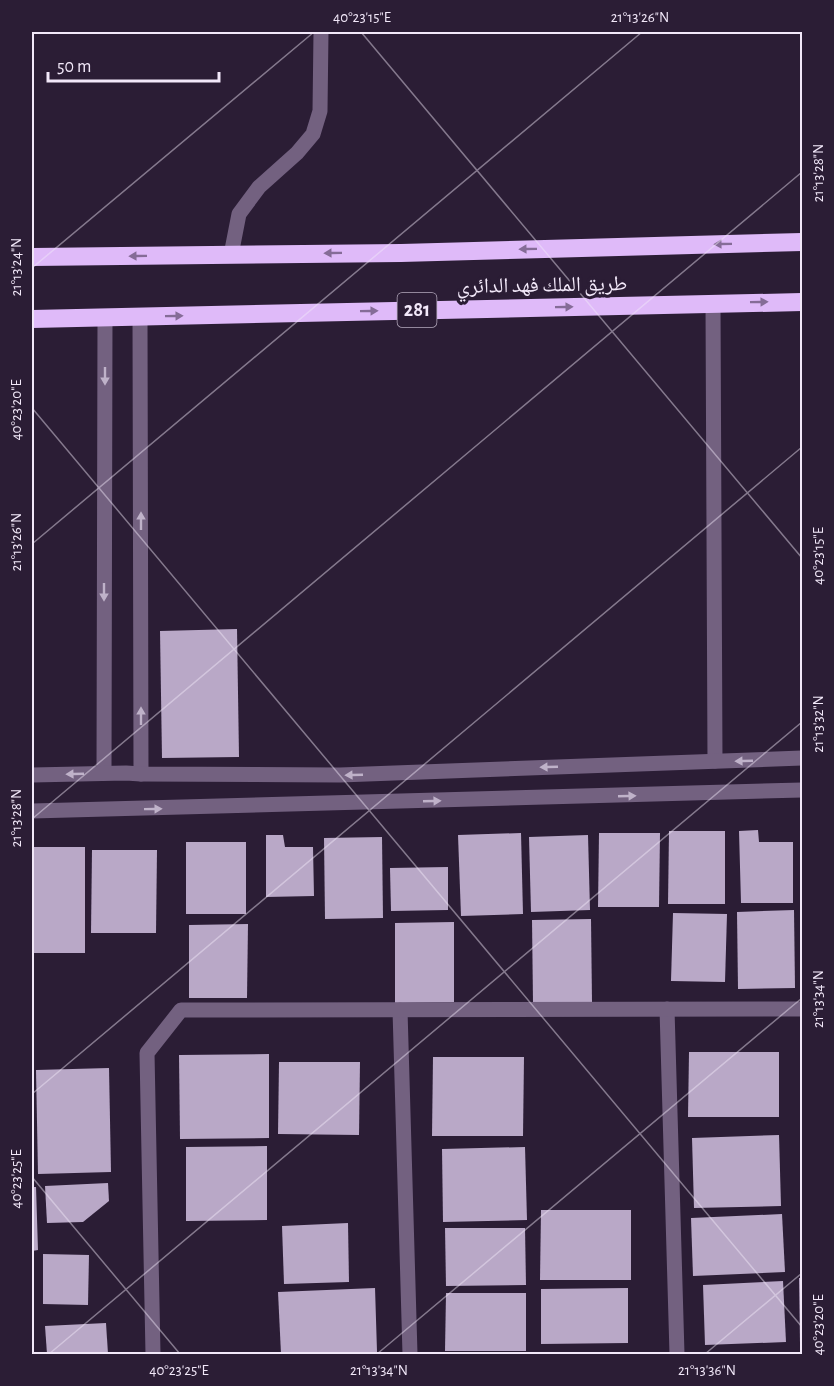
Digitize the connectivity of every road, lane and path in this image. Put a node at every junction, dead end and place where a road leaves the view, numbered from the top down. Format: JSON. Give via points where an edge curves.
{"nodes":[{"id":1,"x":321,"y":32,"type":"edge"},
{"id":2,"x":802,"y":242,"type":"edge"},
{"id":3,"x":231,"y":255,"type":"junction"},
{"id":4,"x":32,"y":257,"type":"edge"},
{"id":5,"x":802,"y":302,"type":"edge"},
{"id":6,"x":713,"y":303,"type":"junction"},
{"id":7,"x":140,"y":316,"type":"junction"},
{"id":8,"x":105,"y":317,"type":"junction"},
{"id":9,"x":32,"y":319,"type":"edge"},
{"id":10,"x":802,"y":758,"type":"edge"},
{"id":11,"x":715,"y":762,"type":"junction"},
{"id":12,"x":104,"y":773,"type":"junction"},
{"id":13,"x":141,"y":774,"type":"junction"},
{"id":14,"x":32,"y":775,"type":"edge"},
{"id":15,"x":802,"y":790,"type":"edge"},
{"id":16,"x":32,"y":811,"type":"edge"},
{"id":17,"x":667,"y":1009,"type":"junction"},
{"id":18,"x":802,"y":1009,"type":"edge"},
{"id":19,"x":400,"y":1010,"type":"junction"},
{"id":20,"x":153,"y":1354,"type":"edge"},
{"id":21,"x":410,"y":1354,"type":"edge"},
{"id":22,"x":677,"y":1354,"type":"edge"}],
"edges":[{"from":1,"to":3,"type":"street","via":[[320,111],[313,134],[259,187],[239,214]]},
{"from":2,"to":3,"type":"highway","name":"طريق الملك فهد الدائري","one_way":true},
{"from":3,"to":4,"type":"highway","name":"طريق الملك فهد الدائري","one_way":true},
{"from":6,"to":5,"type":"highway","name":"طريق الملك فهد الدائري","number":"281","one_way":true},
{"from":7,"to":6,"type":"highway","name":"طريق الملك فهد الدائري","number":"281","one_way":true},
{"from":6,"to":11,"type":"street"},
{"from":7,"to":8,"type":"highway","name":"طريق الملك فهد الدائري","number":"281"},
{"from":13,"to":7,"type":"street","one_way":true},
{"from":8,"to":9,"type":"highway","name":"طريق الملك فهد الدائري","number":"281"},
{"from":8,"to":12,"type":"street","one_way":true},
{"from":10,"to":11,"type":"street","one_way":true},
{"from":11,"to":13,"type":"street","one_way":true,"via":[[340,775]]},
{"from":12,"to":13,"type":"street"},
{"from":12,"to":14,"type":"street","one_way":true},
{"from":16,"to":15,"type":"street","one_way":true},
{"from":17,"to":18,"type":"street"},
{"from":17,"to":19,"type":"street"},
{"from":17,"to":22,"type":"street"},
{"from":19,"to":20,"type":"street","via":[[181,1010],[147,1053]]},
{"from":19,"to":21,"type":"street"}]}
